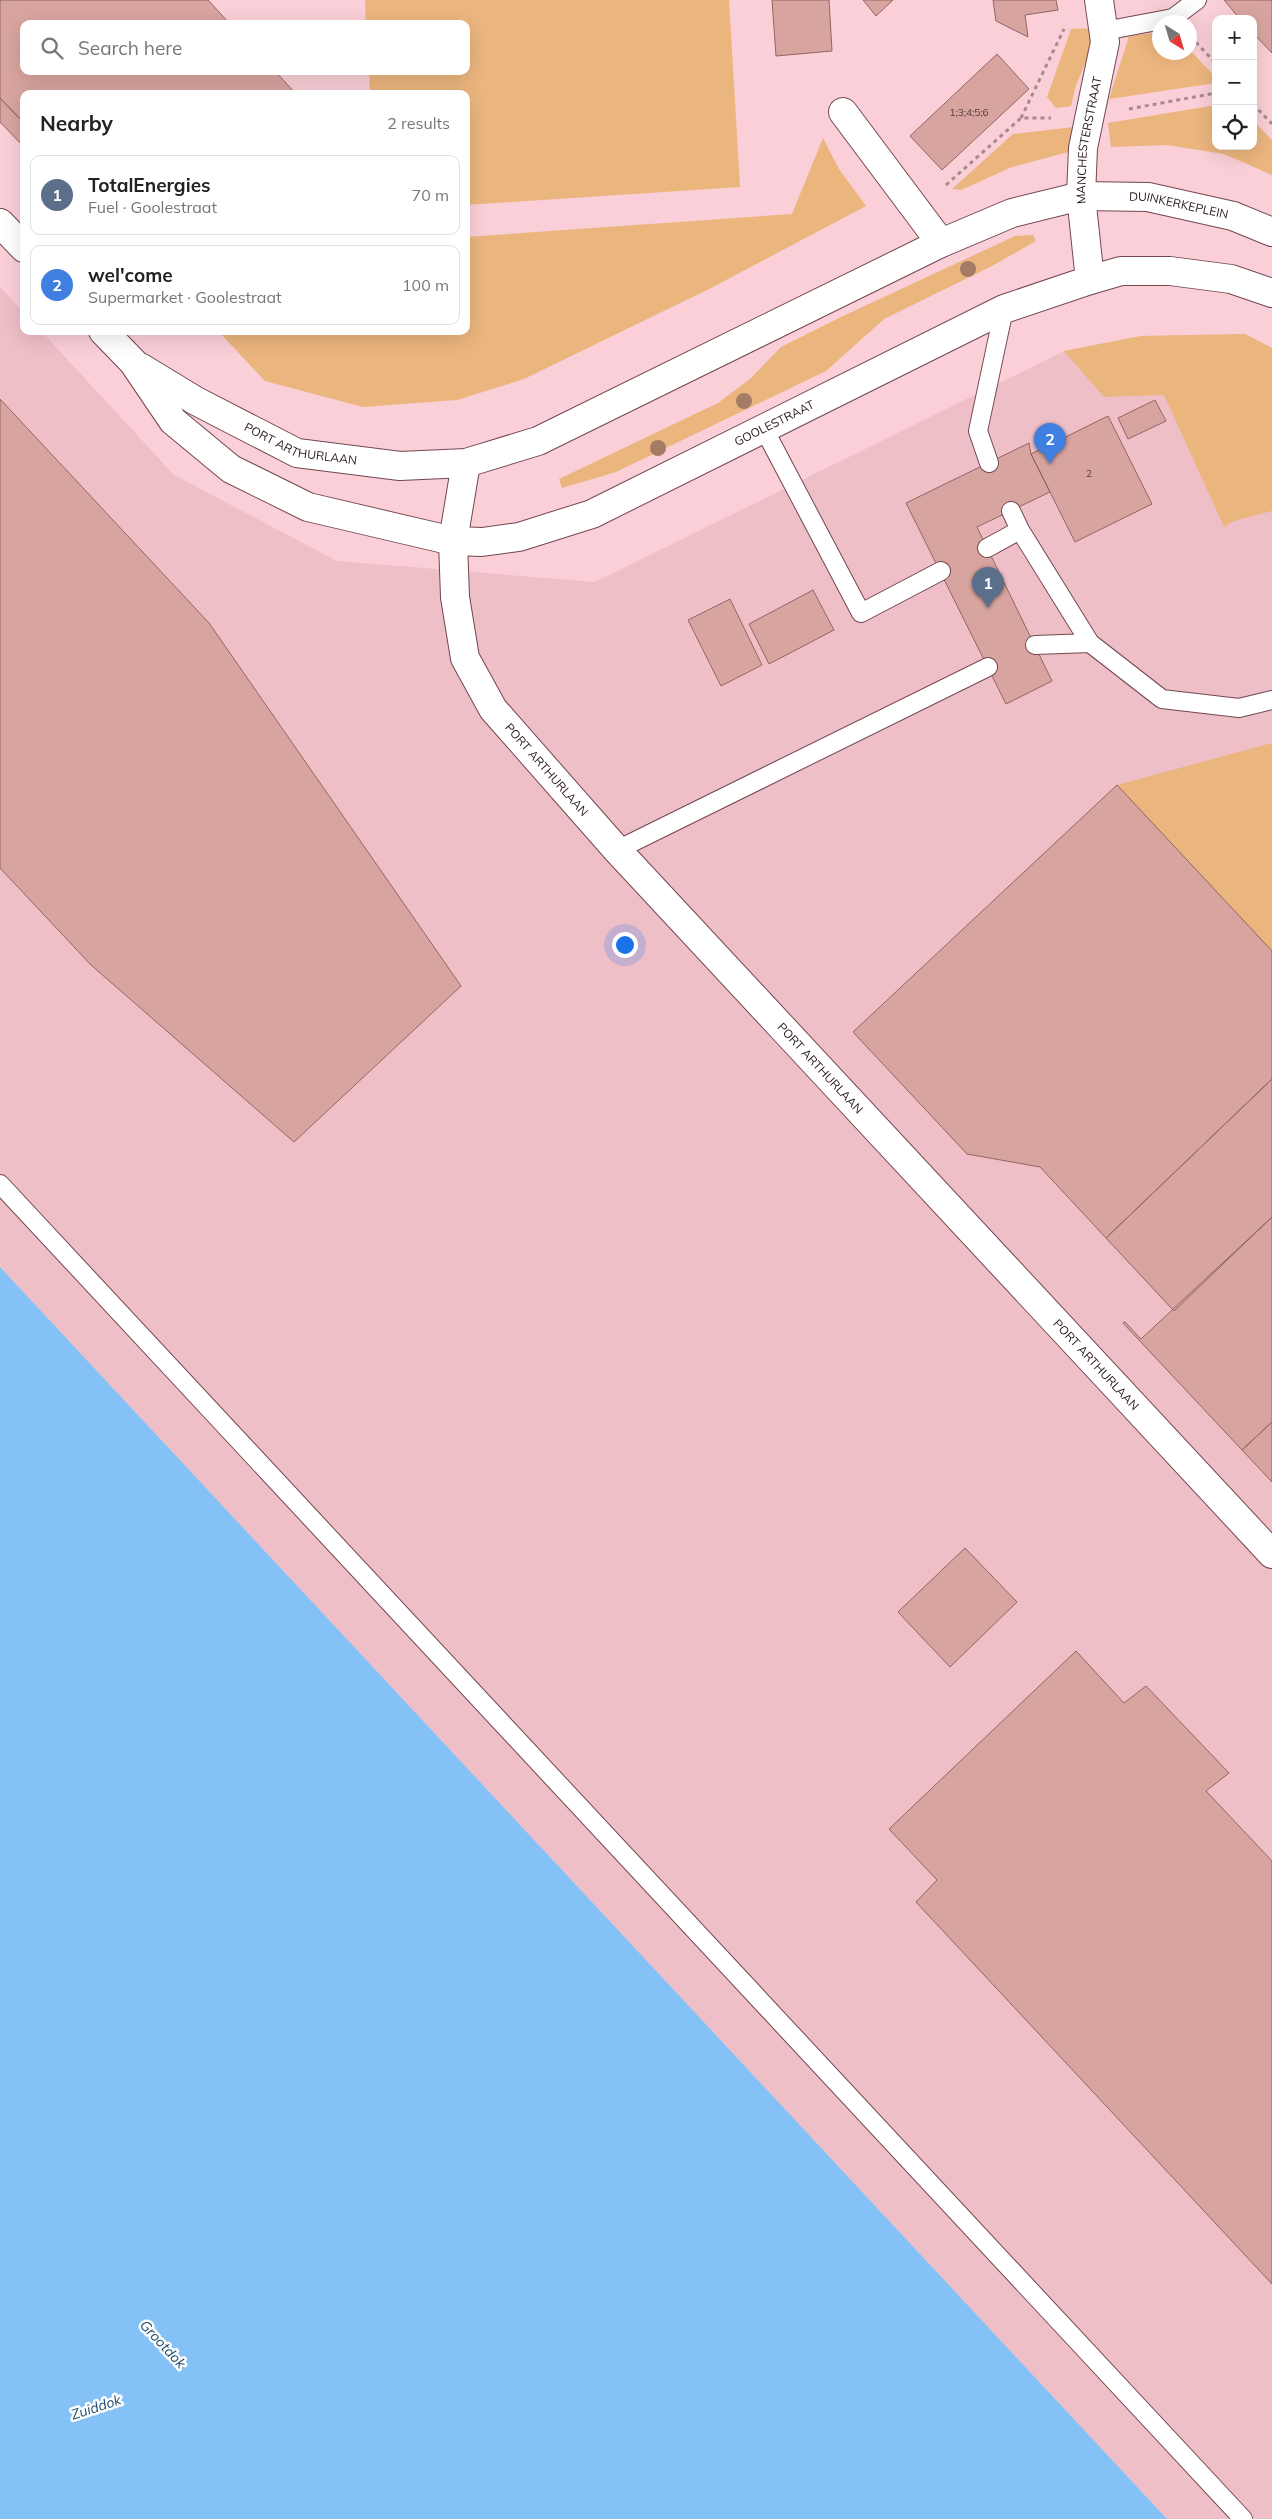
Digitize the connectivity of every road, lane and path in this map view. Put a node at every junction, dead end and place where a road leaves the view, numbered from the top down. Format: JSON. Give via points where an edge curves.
{"nodes":[{"id":1,"x":1099,"y":0,"type":"edge"},
{"id":2,"x":1197,"y":0,"type":"edge"},
{"id":3,"x":1066,"y":25,"type":"dead end"},
{"id":4,"x":1104,"y":31,"type":"junction"},
{"id":5,"x":1197,"y":44,"type":"edge"},
{"id":6,"x":1212,"y":60,"type":"edge"},
{"id":7,"x":1254,"y":105,"type":"edge"},
{"id":8,"x":843,"y":112,"type":"dead end"},
{"id":9,"x":1021,"y":118,"type":"dead end"},
{"id":10,"x":1272,"y":124,"type":"edge"},
{"id":11,"x":1081,"y":196,"type":"junction"},
{"id":12,"x":0,"y":222,"type":"edge"},
{"id":13,"x":1272,"y":232,"type":"edge"},
{"id":14,"x":941,"y":243,"type":"junction"},
{"id":15,"x":20,"y":244,"type":"edge"},
{"id":16,"x":1090,"y":280,"type":"junction"},
{"id":17,"x":1272,"y":293,"type":"edge"},
{"id":18,"x":1004,"y":309,"type":"junction"},
{"id":19,"x":107,"y":335,"type":"edge"},
{"id":20,"x":133,"y":362,"type":"junction"},
{"id":21,"x":764,"y":429,"type":"junction"},
{"id":22,"x":466,"y":463,"type":"junction"},
{"id":23,"x":988,"y":463,"type":"dead end"},
{"id":24,"x":1011,"y":511,"type":"dead end"},
{"id":25,"x":1020,"y":530,"type":"junction"},
{"id":26,"x":453,"y":541,"type":"junction"},
{"id":27,"x":987,"y":548,"type":"dead end"},
{"id":28,"x":940,"y":571,"type":"dead end"},
{"id":29,"x":1090,"y":643,"type":"junction"},
{"id":30,"x":1035,"y":645,"type":"dead end"},
{"id":31,"x":988,"y":666,"type":"dead end"},
{"id":32,"x":1272,"y":700,"type":"edge"},
{"id":33,"x":617,"y":850,"type":"junction"},
{"id":34,"x":0,"y":1184,"type":"edge"},
{"id":35,"x":1272,"y":1554,"type":"edge"},
{"id":36,"x":1244,"y":2519,"type":"edge"}],
"edges":[{"from":1,"to":4,"type":"main road","name":"MANCHESTERSTRAAT"},
{"from":2,"to":4,"type":"lane","via":[[1174,18]]},
{"from":3,"to":9,"type":"path"},
{"from":4,"to":11,"type":"main road","name":"MANCHESTERSTRAAT","via":[[1105,42],[1083,148]]},
{"from":5,"to":6,"type":"path"},
{"from":7,"to":10,"type":"path"},
{"from":8,"to":14,"type":"main road"},
{"from":11,"to":13,"type":"main road","name":"DUINKERKEPLEIN","via":[[1148,197],[1232,216]]},
{"from":11,"to":14,"type":"main road","via":[[1012,213]]},
{"from":11,"to":16,"type":"main road","name":"MANCHESTERSTRAAT"},
{"from":12,"to":15,"type":"main road"},
{"from":14,"to":22,"type":"main road","via":[[538,441]]},
{"from":16,"to":17,"type":"main road","via":[[1121,271],[1170,272],[1231,279]]},
{"from":16,"to":18,"type":"main road","name":"GOOLESTRAAT"},
{"from":18,"to":21,"type":"main road","name":"GOOLESTRAAT"},
{"from":18,"to":23,"type":"lane","via":[[978,431]]},
{"from":19,"to":20,"type":"main road","name":"PORT ARTHURLAAN"},
{"from":20,"to":22,"type":"main road","name":"PORT ARTHURLAAN","via":[[196,401],[297,453],[400,466]]},
{"from":20,"to":26,"type":"main road","name":"PORT ARTHURLAAN","via":[[173,421],[231,469],[308,507]]},
{"from":21,"to":26,"type":"main road","name":"GOOLESTRAAT","via":[[592,514],[519,537],[482,542]]},
{"from":21,"to":28,"type":"lane","via":[[861,613]]},
{"from":22,"to":26,"type":"main road","name":"PORT ARTHURLAAN"},
{"from":24,"to":25,"type":"lane"},
{"from":25,"to":27,"type":"lane"},
{"from":25,"to":29,"type":"lane"},
{"from":26,"to":33,"type":"main road","name":"PORT ARTHURLAAN","via":[[455,597],[465,658],[493,709]]},
{"from":29,"to":30,"type":"lane"},
{"from":29,"to":32,"type":"lane","via":[[1162,698],[1239,708]]},
{"from":31,"to":33,"type":"lane"},
{"from":33,"to":35,"type":"main road","name":"PORT ARTHURLAAN"},
{"from":34,"to":36,"type":"lane"}]}
